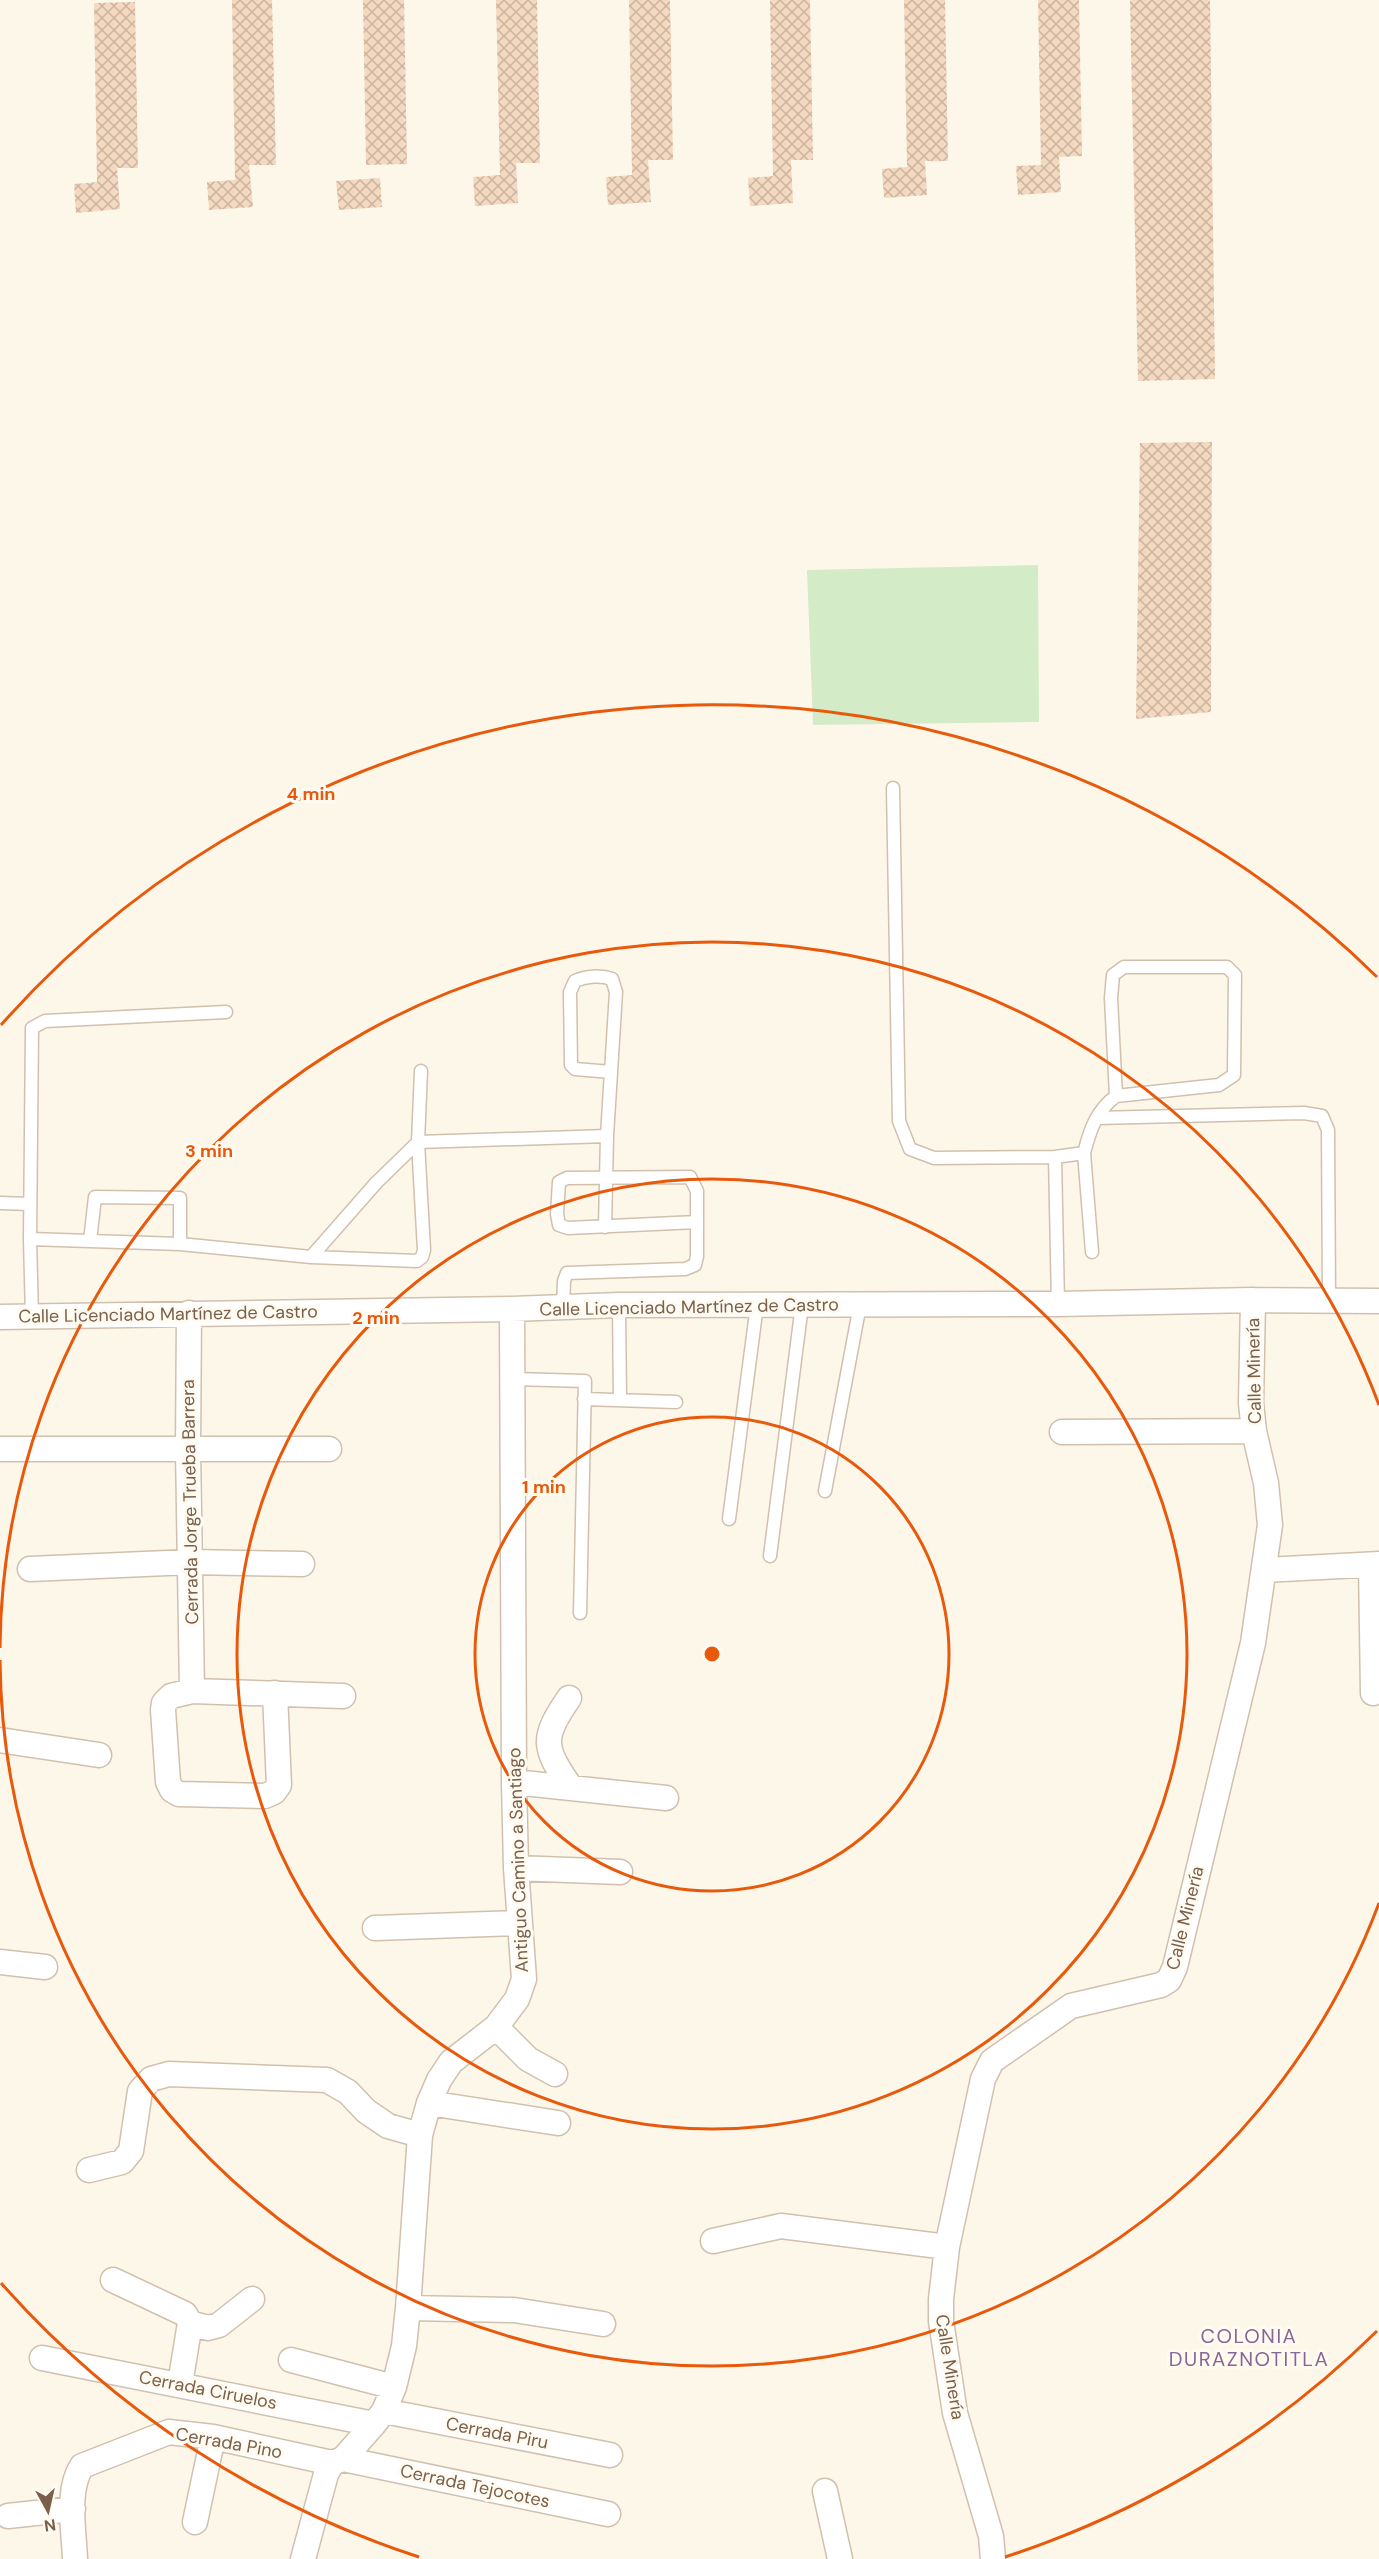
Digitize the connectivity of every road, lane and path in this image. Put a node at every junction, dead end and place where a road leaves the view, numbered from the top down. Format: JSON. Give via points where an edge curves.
{"nodes":[{"id":1,"x":893,"y":788,"type":"dead end"},
{"id":2,"x":226,"y":1011,"type":"dead end"},
{"id":3,"x":422,"y":1071,"type":"dead end"},
{"id":4,"x":610,"y":1072,"type":"junction"},
{"id":5,"x":1116,"y":1096,"type":"junction"},
{"id":6,"x":1097,"y":1118,"type":"junction"},
{"id":7,"x":607,"y":1136,"type":"junction"},
{"id":8,"x":418,"y":1142,"type":"junction"},
{"id":9,"x":1084,"y":1153,"type":"junction"},
{"id":10,"x":1055,"y":1157,"type":"junction"},
{"id":11,"x":606,"y":1178,"type":"junction"},
{"id":12,"x":0,"y":1203,"type":"edge"},
{"id":13,"x":30,"y":1204,"type":"junction"},
{"id":14,"x":697,"y":1222,"type":"junction"},
{"id":15,"x":605,"y":1227,"type":"junction"},
{"id":16,"x":30,"y":1239,"type":"junction"},
{"id":17,"x":90,"y":1242,"type":"junction"},
{"id":18,"x":180,"y":1244,"type":"junction"},
{"id":19,"x":1092,"y":1252,"type":"dead end"},
{"id":20,"x":311,"y":1257,"type":"junction"},
{"id":21,"x":1253,"y":1300,"type":"junction"},
{"id":22,"x":1329,"y":1301,"type":"junction"},
{"id":23,"x":1379,"y":1302,"type":"edge"},
{"id":24,"x":1058,"y":1304,"type":"junction"},
{"id":25,"x":619,"y":1305,"type":"junction"},
{"id":26,"x":757,"y":1305,"type":"junction"},
{"id":27,"x":802,"y":1305,"type":"junction"},
{"id":28,"x":860,"y":1305,"type":"junction"},
{"id":29,"x":563,"y":1308,"type":"junction"},
{"id":30,"x":512,"y":1310,"type":"junction"},
{"id":31,"x":189,"y":1313,"type":"junction"},
{"id":32,"x":0,"y":1317,"type":"edge"},
{"id":33,"x":32,"y":1317,"type":"junction"},
{"id":34,"x":514,"y":1379,"type":"junction"},
{"id":35,"x":584,"y":1399,"type":"junction"},
{"id":36,"x":620,"y":1400,"type":"junction"},
{"id":37,"x":676,"y":1401,"type":"dead end"},
{"id":38,"x":1254,"y":1431,"type":"junction"},
{"id":39,"x":1062,"y":1432,"type":"dead end"},
{"id":40,"x":0,"y":1449,"type":"edge"},
{"id":41,"x":188,"y":1449,"type":"junction"},
{"id":42,"x":329,"y":1449,"type":"dead end"},
{"id":43,"x":825,"y":1491,"type":"dead end"},
{"id":44,"x":729,"y":1520,"type":"dead end"},
{"id":45,"x":770,"y":1556,"type":"dead end"},
{"id":46,"x":190,"y":1562,"type":"junction"},
{"id":47,"x":302,"y":1564,"type":"dead end"},
{"id":48,"x":1375,"y":1565,"type":"edge"},
{"id":49,"x":30,"y":1569,"type":"dead end"},
{"id":50,"x":1264,"y":1570,"type":"junction"},
{"id":51,"x":580,"y":1613,"type":"dead end"},
{"id":52,"x":192,"y":1691,"type":"junction"},
{"id":53,"x":275,"y":1693,"type":"junction"},
{"id":54,"x":1373,"y":1693,"type":"dead end"},
{"id":55,"x":343,"y":1696,"type":"dead end"},
{"id":56,"x":569,"y":1698,"type":"dead end"},
{"id":57,"x":0,"y":1740,"type":"edge"},
{"id":58,"x":99,"y":1755,"type":"dead end"},
{"id":59,"x":514,"y":1782,"type":"junction"},
{"id":60,"x":571,"y":1788,"type":"junction"},
{"id":61,"x":666,"y":1798,"type":"dead end"},
{"id":62,"x":516,"y":1868,"type":"junction"},
{"id":63,"x":620,"y":1872,"type":"dead end"},
{"id":64,"x":519,"y":1923,"type":"junction"},
{"id":65,"x":375,"y":1928,"type":"dead end"},
{"id":66,"x":0,"y":1962,"type":"edge"},
{"id":67,"x":45,"y":1967,"type":"dead end"},
{"id":68,"x":496,"y":2027,"type":"junction"},
{"id":69,"x":555,"y":2074,"type":"dead end"},
{"id":70,"x":429,"y":2103,"type":"junction"},
{"id":71,"x":558,"y":2123,"type":"dead end"},
{"id":72,"x":420,"y":2135,"type":"junction"},
{"id":73,"x":89,"y":2170,"type":"dead end"},
{"id":74,"x":713,"y":2241,"type":"dead end"},
{"id":75,"x":947,"y":2247,"type":"junction"},
{"id":76,"x":113,"y":2280,"type":"dead end"},
{"id":77,"x":252,"y":2299,"type":"dead end"},
{"id":78,"x":408,"y":2308,"type":"junction"},
{"id":79,"x":190,"y":2323,"type":"junction"},
{"id":80,"x":603,"y":2324,"type":"dead end"},
{"id":81,"x":42,"y":2358,"type":"dead end"},
{"id":82,"x":291,"y":2360,"type":"dead end"},
{"id":83,"x":180,"y":2384,"type":"junction"},
{"id":84,"x":394,"y":2387,"type":"junction"},
{"id":85,"x":379,"y":2417,"type":"junction"},
{"id":86,"x":213,"y":2437,"type":"junction"},
{"id":87,"x":610,"y":2455,"type":"dead end"},
{"id":88,"x":338,"y":2461,"type":"junction"},
{"id":89,"x":825,"y":2491,"type":"dead end"},
{"id":90,"x":73,"y":2510,"type":"junction"},
{"id":91,"x":608,"y":2514,"type":"dead end"},
{"id":92,"x":8,"y":2516,"type":"dead end"},
{"id":93,"x":195,"y":2522,"type":"dead end"},
{"id":94,"x":75,"y":2559,"type":"edge"},
{"id":95,"x":303,"y":2559,"type":"edge"},
{"id":96,"x":840,"y":2559,"type":"edge"},
{"id":97,"x":993,"y":2559,"type":"edge"}],
"edges":[{"from":1,"to":10,"type":"lane","via":[[899,1121],[910,1149],[934,1158]]},
{"from":2,"to":13,"type":"lane","via":[[45,1021],[33,1028]]},
{"from":3,"to":8,"type":"lane"},
{"from":4,"to":4,"type":"lane","via":[[616,992],[612,979],[582,978],[575,981],[570,992],[571,1065],[575,1069]]},
{"from":4,"to":7,"type":"lane"},
{"from":5,"to":5,"type":"lane","via":[[1113,975],[1124,968],[1227,967],[1235,975],[1234,1075],[1219,1085]]},
{"from":5,"to":6,"type":"lane","via":[[1103,1105]]},
{"from":6,"to":9,"type":"lane"},
{"from":6,"to":22,"type":"lane","via":[[1304,1113],[1322,1116],[1328,1130]]},
{"from":7,"to":8,"type":"lane"},
{"from":7,"to":11,"type":"lane"},
{"from":8,"to":20,"type":"lane"},
{"from":8,"to":20,"type":"lane","via":[[422,1257],[417,1261]]},
{"from":9,"to":10,"type":"lane"},
{"from":9,"to":19,"type":"lane"},
{"from":10,"to":24,"type":"lane"},
{"from":11,"to":14,"type":"lane","via":[[690,1177],[697,1191]]},
{"from":11,"to":15,"type":"lane"},
{"from":11,"to":15,"type":"lane","via":[[567,1178],[559,1182],[556,1214],[559,1225],[568,1228]]},
{"from":12,"to":13,"type":"lane"},
{"from":13,"to":16,"type":"lane"},
{"from":14,"to":15,"type":"lane"},
{"from":14,"to":29,"type":"lane","via":[[695,1265],[685,1269],[567,1273]]},
{"from":16,"to":17,"type":"lane"},
{"from":16,"to":33,"type":"lane"},
{"from":17,"to":18,"type":"lane"},
{"from":17,"to":18,"type":"lane","via":[[95,1197],[180,1198]]},
{"from":18,"to":20,"type":"lane"},
{"from":21,"to":22,"type":"street","name":"Calle Licenciado Martínez de Castro"},
{"from":21,"to":24,"type":"street","name":"Calle Licenciado Martínez de Castro"},
{"from":21,"to":38,"type":"street","name":"Calle Minería"},
{"from":22,"to":23,"type":"street","name":"Calle Licenciado Martínez de Castro"},
{"from":24,"to":28,"type":"street","name":"Calle Licenciado Martínez de Castro"},
{"from":25,"to":26,"type":"street","name":"Calle Licenciado Martínez de Castro"},
{"from":25,"to":29,"type":"street","name":"Calle Licenciado Martínez de Castro"},
{"from":25,"to":36,"type":"lane"},
{"from":26,"to":27,"type":"street","name":"Calle Licenciado Martínez de Castro"},
{"from":26,"to":44,"type":"lane"},
{"from":27,"to":28,"type":"street","name":"Calle Licenciado Martínez de Castro"},
{"from":27,"to":45,"type":"lane"},
{"from":28,"to":43,"type":"lane"},
{"from":29,"to":30,"type":"street","name":"Calle Licenciado Martínez de Castro"},
{"from":30,"to":31,"type":"street","name":"Calle Licenciado Martínez de Castro"},
{"from":30,"to":34,"type":"street","name":"Antiguo Camino a Santiago"},
{"from":31,"to":33,"type":"street","name":"Calle Licenciado Martínez de Castro"},
{"from":31,"to":41,"type":"street","name":"Cerrada Jorge Trueba Barrera"},
{"from":32,"to":33,"type":"street","name":"Calle Licenciado Martínez de Castro"},
{"from":34,"to":35,"type":"lane","via":[[585,1381]]},
{"from":34,"to":59,"type":"street","name":"Antiguo Camino a Santiago"},
{"from":35,"to":36,"type":"lane"},
{"from":35,"to":51,"type":"lane"},
{"from":36,"to":37,"type":"lane"},
{"from":38,"to":39,"type":"street"},
{"from":38,"to":50,"type":"street","name":"Calle Minería","via":[[1266,1483],[1270,1525]]},
{"from":40,"to":41,"type":"street"},
{"from":41,"to":42,"type":"street"},
{"from":41,"to":46,"type":"street","name":"Cerrada Jorge Trueba Barrera"},
{"from":46,"to":47,"type":"street"},
{"from":46,"to":49,"type":"street"},
{"from":46,"to":52,"type":"street","name":"Cerrada Jorge Trueba Barrera"},
{"from":48,"to":50,"type":"street"},
{"from":48,"to":54,"type":"street"},
{"from":50,"to":75,"type":"street","name":"Calle Minería","via":[[1253,1643],[1169,1980],[1071,2006],[992,2061],[983,2079]]},
{"from":52,"to":53,"type":"street"},
{"from":52,"to":53,"type":"street","via":[[171,1696],[163,1710],[168,1782],[179,1794],[265,1796],[274,1792],[279,1785]]},
{"from":53,"to":55,"type":"street"},
{"from":56,"to":60,"type":"street","via":[[551,1724],[548,1743],[555,1764]]},
{"from":57,"to":58,"type":"street"},
{"from":59,"to":60,"type":"street"},
{"from":59,"to":62,"type":"street","name":"Antiguo Camino a Santiago"},
{"from":60,"to":61,"type":"street"},
{"from":62,"to":63,"type":"street"},
{"from":62,"to":64,"type":"street","name":"Antiguo Camino a Santiago"},
{"from":64,"to":65,"type":"street"},
{"from":64,"to":68,"type":"street","name":"Antiguo Camino a Santiago","via":[[524,1979],[517,1999]]},
{"from":66,"to":67,"type":"street"},
{"from":68,"to":69,"type":"street","via":[[528,2059]]},
{"from":68,"to":70,"type":"street","name":"Antiguo Camino a Santiago","via":[[452,2062]]},
{"from":70,"to":71,"type":"street"},
{"from":70,"to":72,"type":"street","name":"Antiguo Camino a Santiago"},
{"from":72,"to":73,"type":"street","via":[[388,2126],[366,2112],[348,2092],[327,2080],[168,2074],[151,2079],[140,2091],[131,2151],[122,2162]]},
{"from":72,"to":78,"type":"street","name":"Antiguo Camino a Santiago"},
{"from":74,"to":75,"type":"street","via":[[781,2226]]},
{"from":75,"to":97,"type":"street","name":"Calle Minería","via":[[941,2320],[955,2413],[991,2536]]},
{"from":76,"to":79,"type":"street","via":[[185,2314]]},
{"from":77,"to":79,"type":"street","via":[[219,2325],[208,2328]]},
{"from":78,"to":80,"type":"street","via":[[514,2310]]},
{"from":78,"to":84,"type":"street","name":"Antiguo Camino a Santiago"},
{"from":79,"to":83,"type":"street"},
{"from":81,"to":83,"type":"street","name":"Cerrada Ciruelos"},
{"from":82,"to":84,"type":"street"},
{"from":83,"to":85,"type":"street","name":"Cerrada Ciruelos"},
{"from":84,"to":85,"type":"street","name":"Antiguo Camino a Santiago"},
{"from":85,"to":87,"type":"street","name":"Cerrada Piru"},
{"from":85,"to":88,"type":"street","name":"Antiguo Camino a Santiago"},
{"from":86,"to":88,"type":"street","name":"Cerrada Pino"},
{"from":86,"to":90,"type":"street","name":"Cerrada Pino","via":[[169,2432],[82,2466],[76,2475]]},
{"from":86,"to":93,"type":"street"},
{"from":88,"to":91,"type":"street","name":"Cerrada Tejocotes"},
{"from":88,"to":95,"type":"street","name":"Antiguo Camino a Santiago","via":[[326,2474]]},
{"from":89,"to":96,"type":"street"},
{"from":90,"to":92,"type":"street"},
{"from":90,"to":94,"type":"street","name":"Cerrada Pino"}]}
